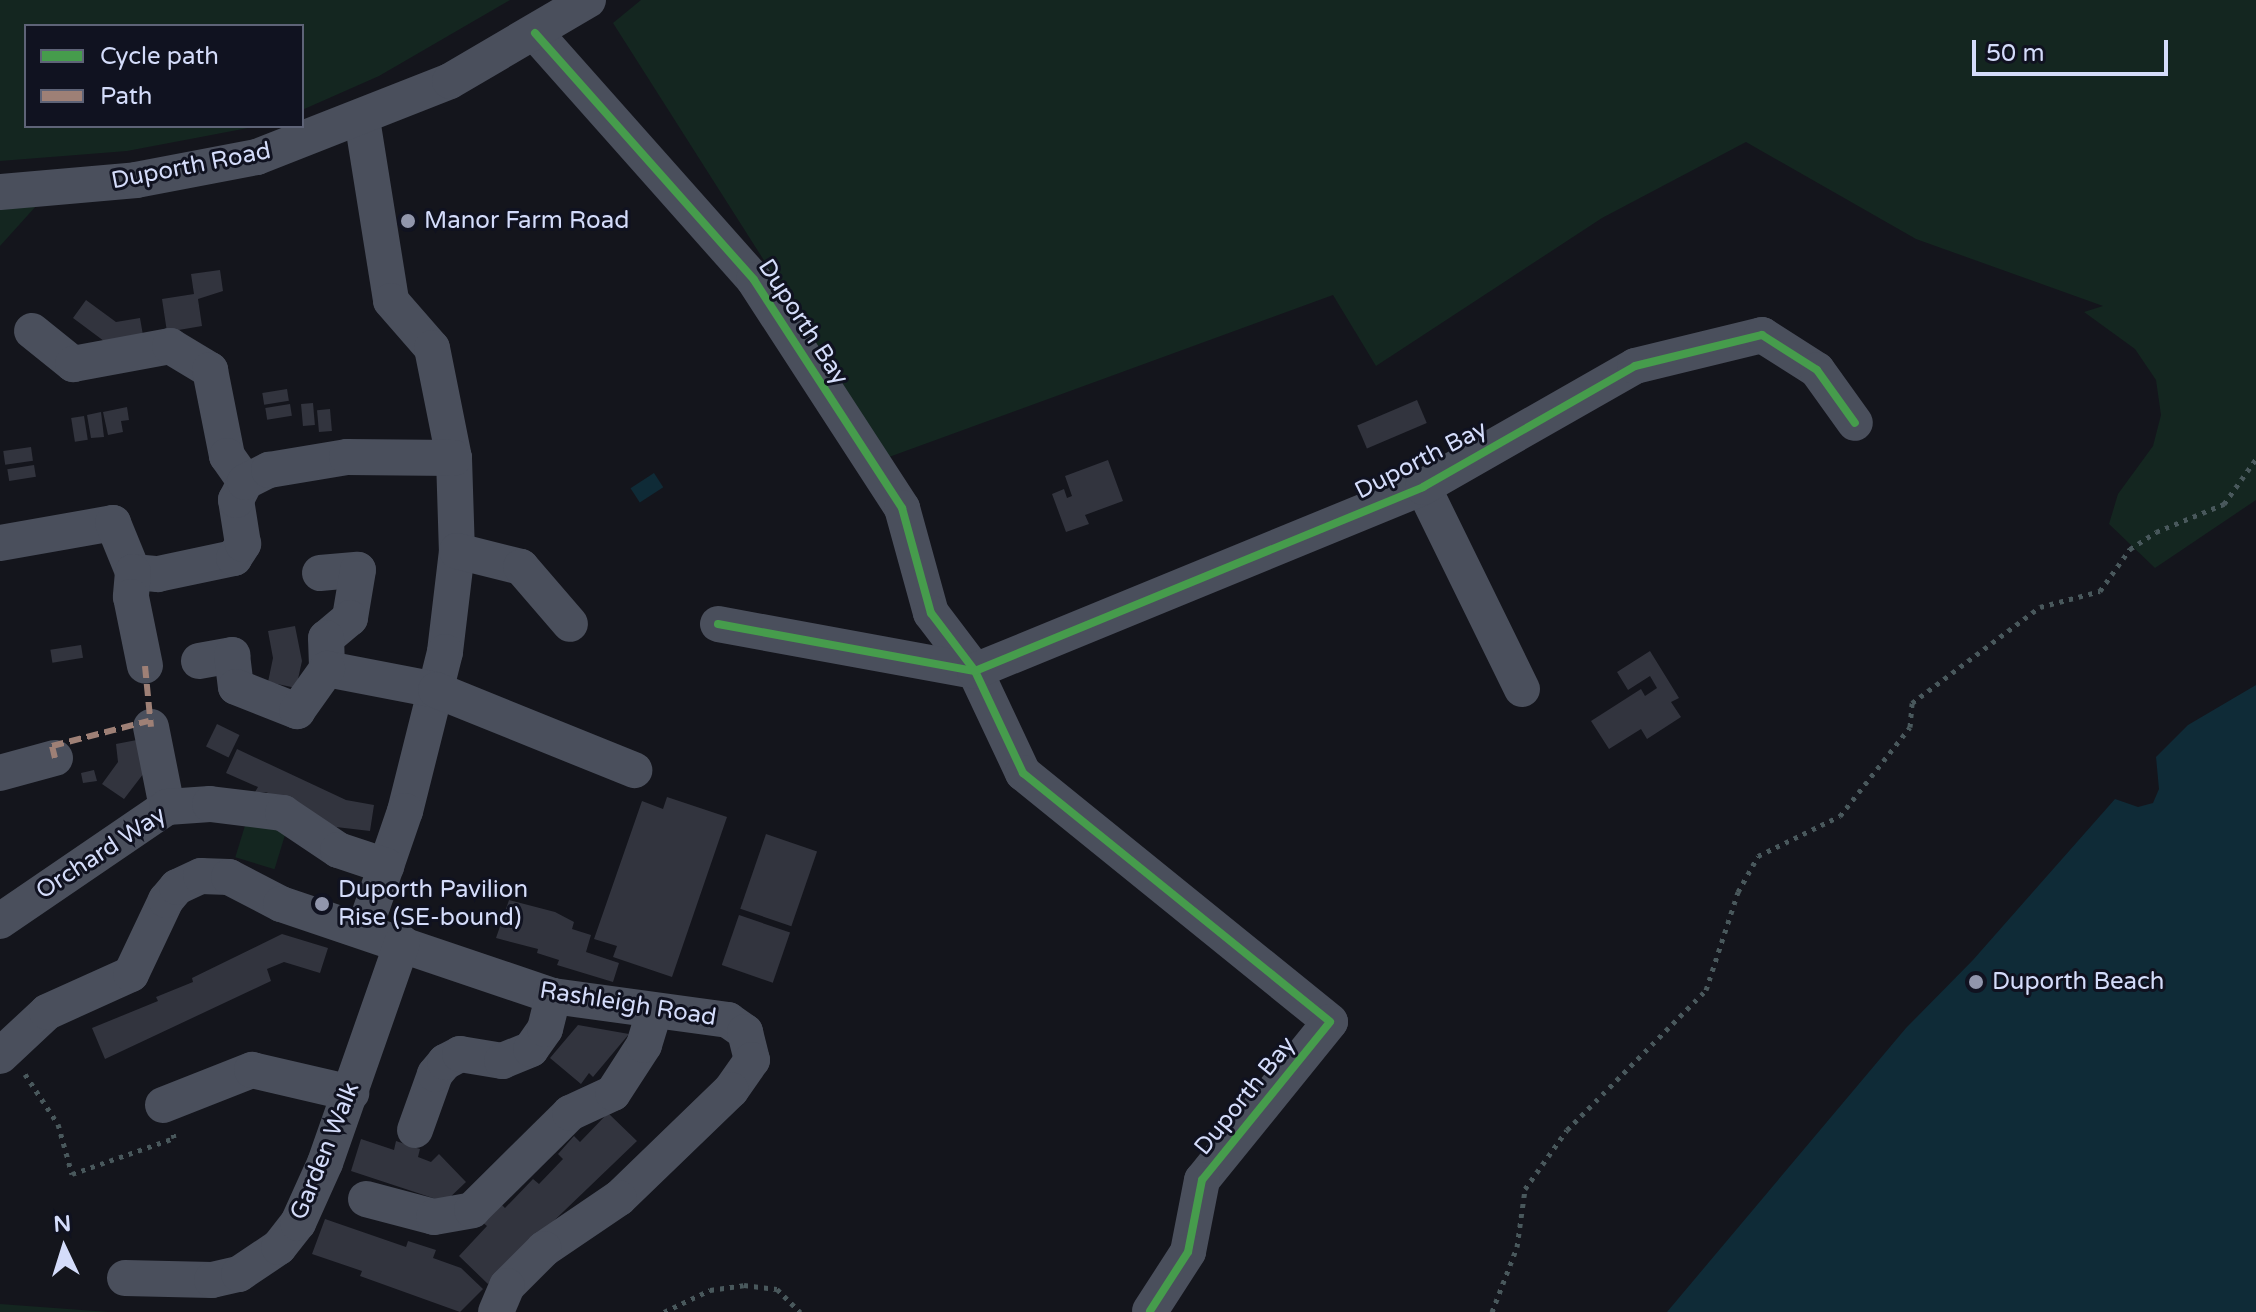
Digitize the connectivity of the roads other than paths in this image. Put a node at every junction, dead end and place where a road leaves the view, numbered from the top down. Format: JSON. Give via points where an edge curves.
{"nodes":[{"id":1,"x":588,"y":0,"type":"edge"},
{"id":2,"x":535,"y":33,"type":"junction"},
{"id":3,"x":362,"y":119,"type":"junction"},
{"id":4,"x":0,"y":192,"type":"edge"},
{"id":5,"x":32,"y":331,"type":"dead end"},
{"id":6,"x":1855,"y":423,"type":"dead end"},
{"id":7,"x":454,"y":458,"type":"junction"},
{"id":8,"x":245,"y":482,"type":"junction"},
{"id":9,"x":1423,"y":487,"type":"junction"},
{"id":10,"x":0,"y":543,"type":"edge"},
{"id":11,"x":457,"y":551,"type":"junction"},
{"id":12,"x":133,"y":572,"type":"junction"},
{"id":13,"x":320,"y":573,"type":"dead end"},
{"id":14,"x":570,"y":624,"type":"dead end"},
{"id":15,"x":718,"y":624,"type":"dead end"},
{"id":16,"x":199,"y":661,"type":"dead end"},
{"id":17,"x":145,"y":666,"type":"dead end"},
{"id":18,"x":327,"y":669,"type":"junction"},
{"id":19,"x":975,"y":671,"type":"junction"},
{"id":20,"x":1522,"y":689,"type":"dead end"},
{"id":21,"x":436,"y":690,"type":"junction"},
{"id":22,"x":151,"y":727,"type":"dead end"},
{"id":23,"x":55,"y":758,"type":"dead end"},
{"id":24,"x":634,"y":770,"type":"dead end"},
{"id":25,"x":0,"y":773,"type":"edge"},
{"id":26,"x":167,"y":807,"type":"junction"},
{"id":27,"x":386,"y":866,"type":"junction"},
{"id":28,"x":0,"y":921,"type":"edge"},
{"id":29,"x":364,"y":930,"type":"junction"},
{"id":30,"x":402,"y":943,"type":"junction"},
{"id":31,"x":553,"y":996,"type":"junction"},
{"id":32,"x":654,"y":1012,"type":"junction"},
{"id":33,"x":5,"y":1052,"type":"edge"},
{"id":34,"x":351,"y":1093,"type":"junction"},
{"id":35,"x":163,"y":1105,"type":"road end"},
{"id":36,"x":415,"y":1130,"type":"dead end"},
{"id":37,"x":366,"y":1199,"type":"dead end"},
{"id":38,"x":125,"y":1278,"type":"dead end"},
{"id":39,"x":1150,"y":1311,"type":"edge"},
{"id":40,"x":496,"y":1312,"type":"edge"}],
"edges":[{"from":1,"to":2,"type":"street","name":"Duporth Road"},
{"from":2,"to":3,"type":"street","name":"Duporth Road","via":[[450,81]]},
{"from":2,"to":19,"type":"street","name":"Duporth Bay","via":[[754,280],[902,508],[931,613]]},
{"from":3,"to":4,"type":"street","name":"Duporth Road","via":[[257,157],[136,180]]},
{"from":3,"to":7,"type":"street","via":[[391,301],[432,348]]},
{"from":5,"to":8,"type":"street","via":[[73,364],[170,346],[210,370],[227,456]]},
{"from":6,"to":9,"type":"street","name":"Duporth Bay","via":[[1817,370],[1762,335],[1635,366]]},
{"from":7,"to":8,"type":"street","via":[[347,457],[269,470]]},
{"from":7,"to":11,"type":"street"},
{"from":8,"to":12,"type":"street","via":[[236,500],[243,544],[234,558],[158,574]]},
{"from":9,"to":19,"type":"street","name":"Duporth Bay"},
{"from":9,"to":20,"type":"street"},
{"from":10,"to":12,"type":"street","via":[[113,523]]},
{"from":11,"to":14,"type":"street","via":[[521,567]]},
{"from":11,"to":21,"type":"street"},
{"from":12,"to":17,"type":"street","via":[[131,597]]},
{"from":13,"to":18,"type":"street","via":[[358,570],[350,618],[326,638]]},
{"from":15,"to":19,"type":"street"},
{"from":16,"to":18,"type":"street","via":[[232,655],[236,687],[297,711]]},
{"from":18,"to":21,"type":"street"},
{"from":19,"to":39,"type":"street","name":"Duporth Bay","via":[[1023,773],[1330,1022],[1202,1180],[1188,1252]]},
{"from":21,"to":24,"type":"street"},
{"from":21,"to":27,"type":"street"},
{"from":22,"to":26,"type":"street"},
{"from":23,"to":25,"type":"street"},
{"from":26,"to":27,"type":"street","name":"Orchard Way","via":[[210,804],[283,813],[338,850]]},
{"from":26,"to":28,"type":"street","name":"Orchard Way"},
{"from":27,"to":29,"type":"street"},
{"from":29,"to":30,"type":"street","name":"Rashleigh Road"},
{"from":29,"to":33,"type":"street","name":"Rashleigh Road","via":[[281,904],[229,877],[201,876],[177,887],[166,900],[131,974],[47,1012]]},
{"from":30,"to":31,"type":"street","name":"Rashleigh Road"},
{"from":30,"to":34,"type":"street","name":"Garden Walk"},
{"from":31,"to":32,"type":"street","name":"Rashleigh Road"},
{"from":31,"to":36,"type":"street","via":[[545,1029],[531,1049],[502,1061],[460,1054],[445,1062],[435,1074]]},
{"from":32,"to":37,"type":"street","via":[[644,1045],[613,1093],[570,1113],[472,1210],[434,1217]]},
{"from":32,"to":40,"type":"street","name":"Rashleigh Road","via":[[728,1020],[745,1032],[752,1060],[731,1090],[619,1198],[544,1249],[507,1286]]},
{"from":34,"to":35,"type":"street","via":[[252,1070]]},
{"from":34,"to":38,"type":"street","name":"Garden Walk","via":[[298,1223],[262,1262],[212,1280]]}]}
